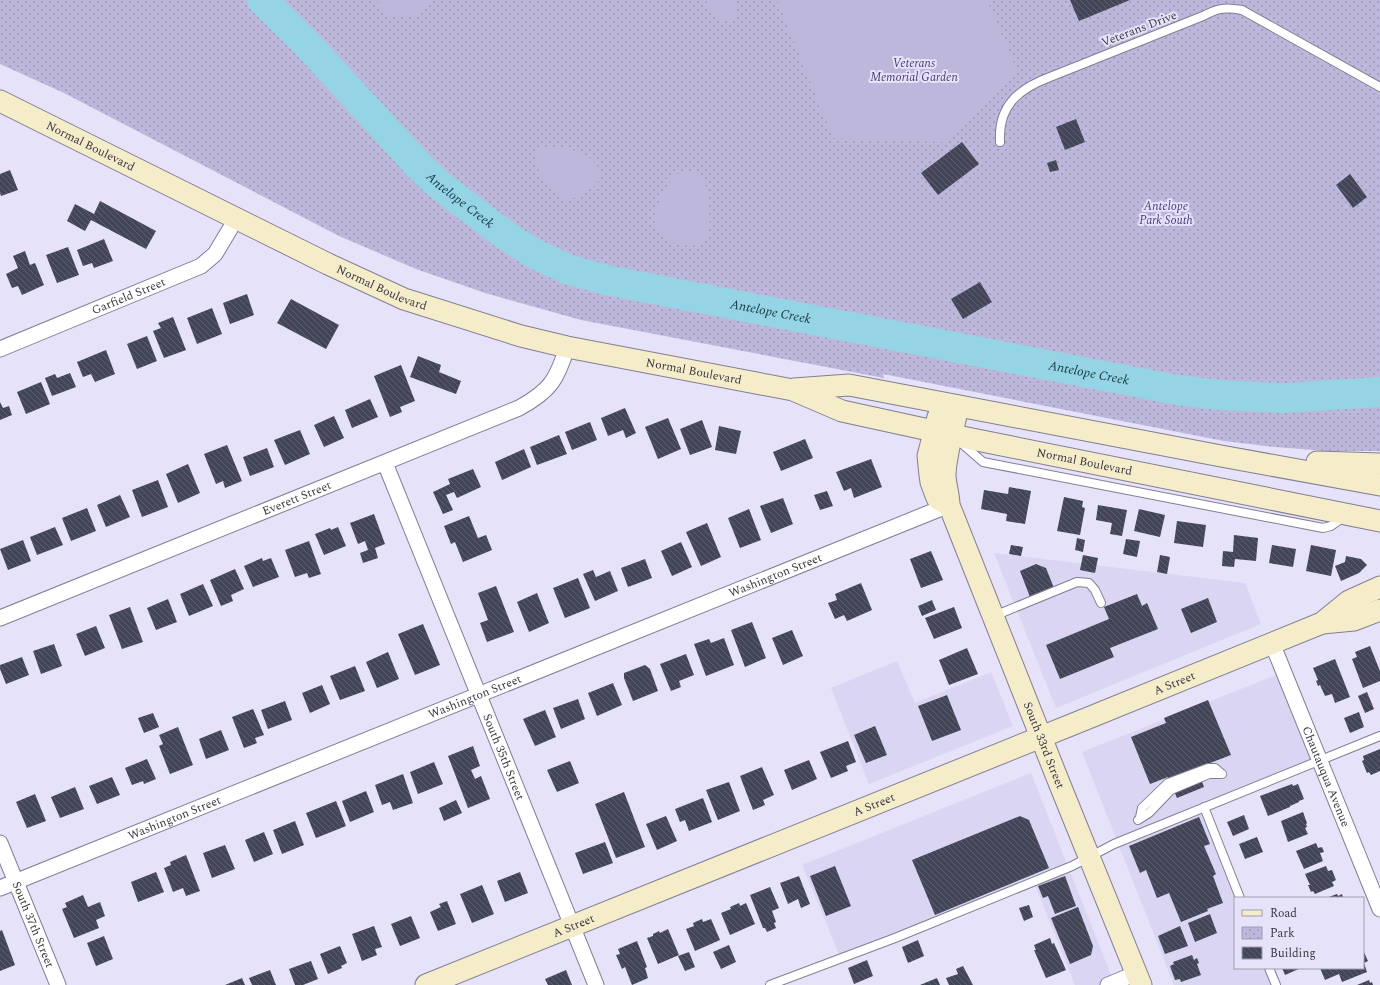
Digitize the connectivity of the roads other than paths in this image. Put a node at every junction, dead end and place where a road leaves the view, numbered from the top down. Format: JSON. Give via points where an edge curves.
{"nodes":[{"id":1,"x":1380,"y":87,"type":"edge"},
{"id":2,"x":0,"y":101,"type":"edge"},
{"id":3,"x":1000,"y":142,"type":"dead end"},
{"id":4,"x":236,"y":219,"type":"junction"},
{"id":5,"x":567,"y":347,"type":"junction"},
{"id":6,"x":0,"y":349,"type":"edge"},
{"id":7,"x":793,"y":390,"type":"junction"},
{"id":8,"x":950,"y":404,"type":"junction"},
{"id":9,"x":943,"y":433,"type":"junction"},
{"id":10,"x":1221,"y":456,"type":"junction"},
{"id":11,"x":385,"y":463,"type":"junction"},
{"id":12,"x":1380,"y":464,"type":"edge"},
{"id":13,"x":1380,"y":485,"type":"edge"},
{"id":14,"x":949,"y":505,"type":"junction"},
{"id":15,"x":1380,"y":521,"type":"edge"},
{"id":16,"x":1380,"y":587,"type":"edge"},
{"id":17,"x":1101,"y":603,"type":"dead end"},
{"id":18,"x":1380,"y":610,"type":"edge"},
{"id":19,"x":993,"y":616,"type":"junction"},
{"id":20,"x":0,"y":618,"type":"edge"},
{"id":21,"x":1322,"y":623,"type":"junction"},
{"id":22,"x":1272,"y":644,"type":"junction"},
{"id":23,"x":478,"y":694,"type":"junction"},
{"id":24,"x":1380,"y":736,"type":"edge"},
{"id":25,"x":1041,"y":737,"type":"junction"},
{"id":26,"x":1320,"y":760,"type":"junction"},
{"id":27,"x":1222,"y":774,"type":"dead end"},
{"id":28,"x":1204,"y":807,"type":"junction"},
{"id":29,"x":1138,"y":819,"type":"dead end"},
{"id":30,"x":0,"y":843,"type":"edge"},
{"id":31,"x":1089,"y":857,"type":"junction"},
{"id":32,"x":16,"y":881,"type":"junction"},
{"id":33,"x":0,"y":888,"type":"edge"},
{"id":34,"x":1240,"y":897,"type":"edge"},
{"id":35,"x":1380,"y":909,"type":"edge"},
{"id":36,"x":572,"y":926,"type":"junction"},
{"id":37,"x":1269,"y":969,"type":"edge"},
{"id":38,"x":1139,"y":979,"type":"edge"},
{"id":39,"x":58,"y":985,"type":"edge"},
{"id":40,"x":426,"y":985,"type":"edge"},
{"id":41,"x":596,"y":985,"type":"edge"},
{"id":42,"x":770,"y":985,"type":"edge"},
{"id":43,"x":1108,"y":985,"type":"edge"},
{"id":44,"x":1276,"y":985,"type":"edge"}],
"edges":[{"from":1,"to":3,"type":"lane","name":"Veterans Drive","via":[[1242,10],[1227,8],[1215,10],[1027,88],[1008,106],[999,129]]},
{"from":2,"to":4,"type":"main road","name":"Normal Boulevard"},
{"from":4,"to":5,"type":"main road","name":"Normal Boulevard","via":[[404,299],[521,336]]},
{"from":4,"to":6,"type":"street","name":"Garfield Street","via":[[215,254],[201,266]]},
{"from":5,"to":7,"type":"main road","name":"Normal Boulevard"},
{"from":5,"to":11,"type":"street","name":"Everett Street","via":[[560,369],[543,394],[519,408]]},
{"from":7,"to":8,"type":"main road","name":"Normal Boulevard","via":[[849,385]]},
{"from":7,"to":9,"type":"main road","name":"Normal Boulevard","via":[[842,411]]},
{"from":8,"to":9,"type":"main road","name":"South 33rd Street"},
{"from":8,"to":10,"type":"main road","name":"Normal Boulevard"},
{"from":9,"to":14,"type":"main road","name":"South 33rd Street","via":[[928,456],[931,482],[937,498]]},
{"from":9,"to":15,"type":"main road","name":"Normal Boulevard"},
{"from":10,"to":12,"type":"main road"},
{"from":10,"to":13,"type":"main road","name":"Normal Boulevard"},
{"from":11,"to":20,"type":"street","name":"Everett Street"},
{"from":11,"to":23,"type":"street","name":"South 35th Street"},
{"from":14,"to":19,"type":"main road","name":"South 33rd Street"},
{"from":14,"to":23,"type":"street","name":"Washington Street"},
{"from":16,"to":21,"type":"main road","name":"A Street","via":[[1349,601]]},
{"from":17,"to":19,"type":"lane","via":[[1089,583],[1077,582]]},
{"from":18,"to":21,"type":"main road","name":"A Street","via":[[1354,620]]},
{"from":19,"to":25,"type":"main road","name":"South 33rd Street"},
{"from":21,"to":22,"type":"main road","name":"A Street"},
{"from":22,"to":25,"type":"main road","name":"A Street"},
{"from":22,"to":26,"type":"street","name":"Chautauqua Avenue"},
{"from":23,"to":32,"type":"street","name":"Washington Street"},
{"from":23,"to":36,"type":"street","name":"South 35th Street"},
{"from":24,"to":26,"type":"lane"},
{"from":25,"to":31,"type":"main road","name":"South 33rd Street"},
{"from":25,"to":36,"type":"main road","name":"A Street"},
{"from":26,"to":28,"type":"lane"},
{"from":26,"to":35,"type":"street","name":"Chautauqua Avenue"},
{"from":27,"to":29,"type":"lane","via":[[1209,774],[1171,790],[1149,813]]},
{"from":28,"to":31,"type":"lane"},
{"from":28,"to":34,"type":"lane"},
{"from":30,"to":32,"type":"street","name":"South 37th Street"},
{"from":31,"to":38,"type":"main road","name":"South 33rd Street"},
{"from":31,"to":42,"type":"lane","via":[[895,938]]},
{"from":32,"to":33,"type":"street","name":"Washington Street"},
{"from":32,"to":39,"type":"street","name":"South 37th Street"},
{"from":36,"to":40,"type":"main road","name":"A Street"},
{"from":36,"to":41,"type":"street","name":"South 35th Street"},
{"from":37,"to":44,"type":"lane"},
{"from":38,"to":43,"type":"street"}]}
